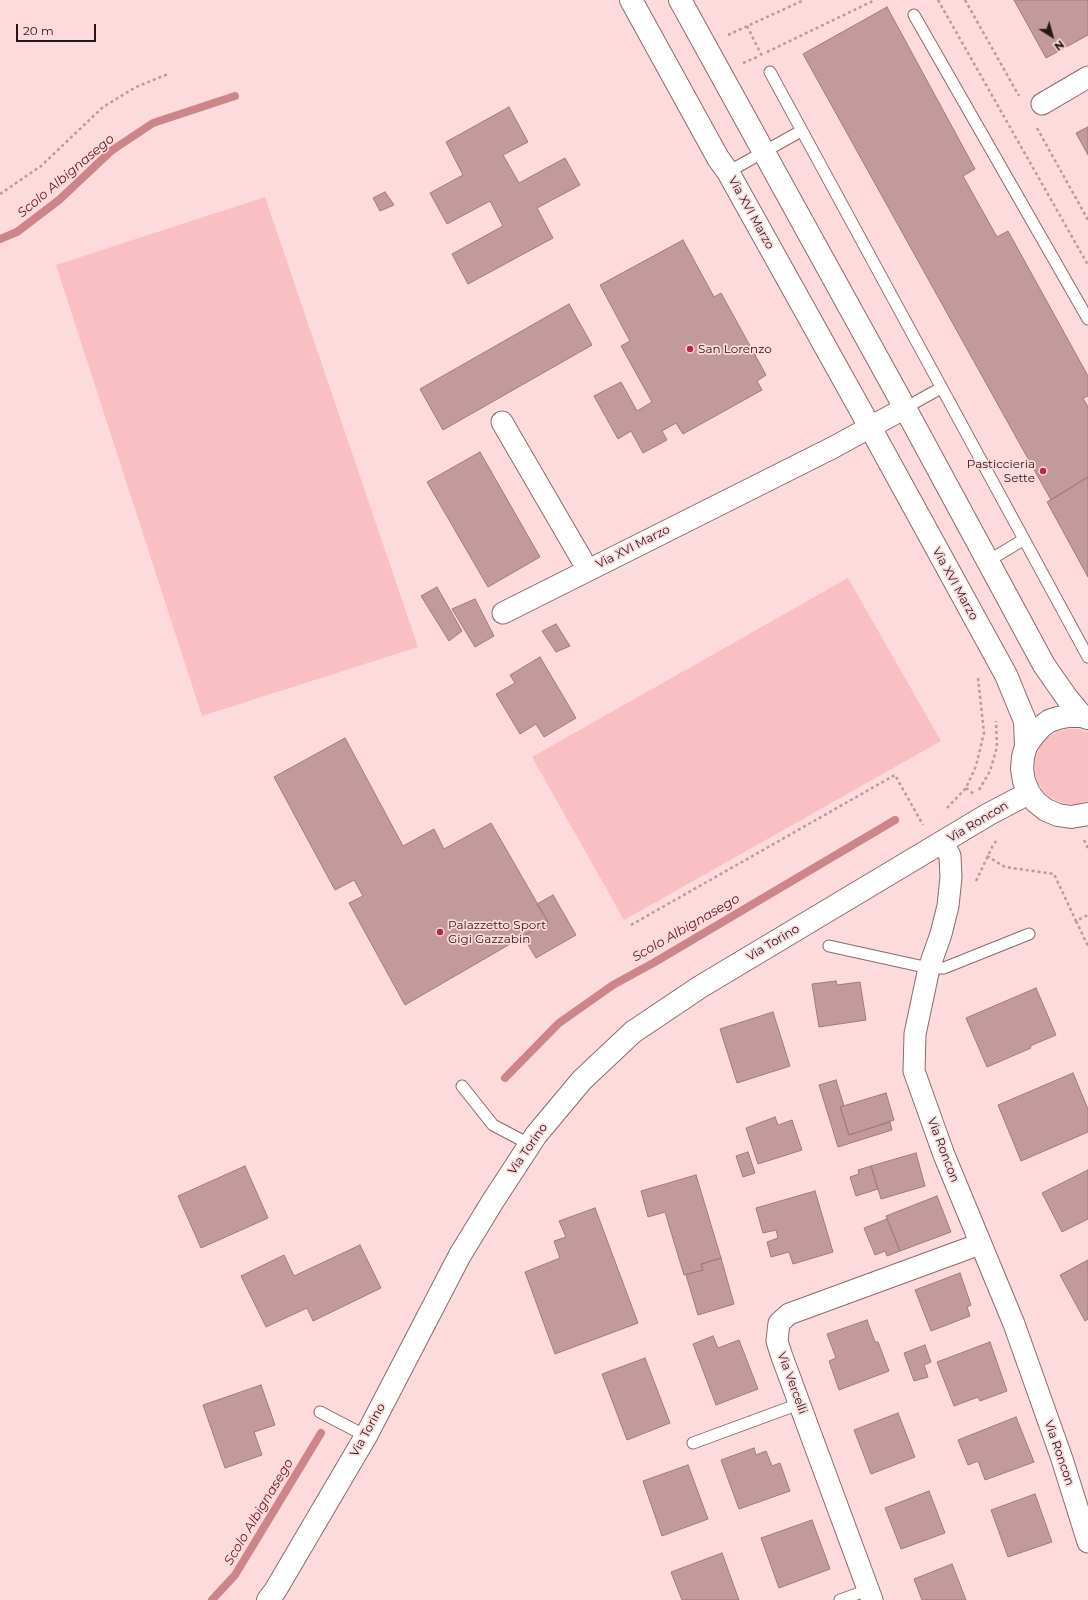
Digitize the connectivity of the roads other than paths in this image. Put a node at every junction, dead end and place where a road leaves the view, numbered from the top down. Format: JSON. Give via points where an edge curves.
{"nodes":[{"id":1,"x":631,"y":0,"type":"edge"},
{"id":2,"x":680,"y":0,"type":"edge"},
{"id":3,"x":914,"y":15,"type":"dead end"},
{"id":4,"x":770,"y":72,"type":"road end"},
{"id":5,"x":1088,"y":77,"type":"edge"},
{"id":6,"x":1042,"y":104,"type":"dead end"},
{"id":7,"x":801,"y":131,"type":"junction"},
{"id":8,"x":764,"y":152,"type":"junction"},
{"id":9,"x":728,"y":172,"type":"junction"},
{"id":10,"x":1088,"y":319,"type":"edge"},
{"id":11,"x":941,"y":388,"type":"junction"},
{"id":12,"x":905,"y":408,"type":"junction"},
{"id":13,"x":502,"y":422,"type":"dead end"},
{"id":14,"x":870,"y":427,"type":"junction"},
{"id":15,"x":1023,"y":540,"type":"junction"},
{"id":16,"x":988,"y":561,"type":"junction"},
{"id":17,"x":588,"y":570,"type":"junction"},
{"id":18,"x":503,"y":613,"type":"dead end"},
{"id":19,"x":1088,"y":657,"type":"edge"},
{"id":20,"x":1085,"y":717,"type":"edge"},
{"id":21,"x":1026,"y":746,"type":"junction"},
{"id":22,"x":1029,"y":792,"type":"junction"},
{"id":23,"x":1088,"y":814,"type":"edge"},
{"id":24,"x":943,"y":843,"type":"junction"},
{"id":25,"x":1029,"y":934,"type":"dead end"},
{"id":26,"x":829,"y":946,"type":"dead end"},
{"id":27,"x":929,"y":968,"type":"junction"},
{"id":28,"x":462,"y":1086,"type":"dead end"},
{"id":29,"x":529,"y":1144,"type":"junction"},
{"id":30,"x":980,"y":1244,"type":"junction"},
{"id":31,"x":799,"y":1404,"type":"junction"},
{"id":32,"x":320,"y":1412,"type":"dead end"},
{"id":33,"x":366,"y":1436,"type":"junction"},
{"id":34,"x":693,"y":1443,"type":"dead end"},
{"id":35,"x":1088,"y":1542,"type":"edge"},
{"id":36,"x":870,"y":1595,"type":"edge"},
{"id":37,"x":268,"y":1600,"type":"edge"},
{"id":38,"x":840,"y":1600,"type":"edge"}],
"edges":[{"from":1,"to":9,"type":"street","name":"Via XVI Marzo"},
{"from":2,"to":8,"type":"street"},
{"from":3,"to":10,"type":"lane"},
{"from":4,"to":7,"type":"lane"},
{"from":5,"to":6,"type":"street"},
{"from":7,"to":8,"type":"lane"},
{"from":7,"to":11,"type":"lane"},
{"from":8,"to":9,"type":"lane"},
{"from":8,"to":12,"type":"street"},
{"from":9,"to":14,"type":"street","name":"Via XVI Marzo"},
{"from":11,"to":12,"type":"lane"},
{"from":11,"to":15,"type":"lane"},
{"from":12,"to":14,"type":"street","name":"Via XVI Marzo"},
{"from":12,"to":16,"type":"street"},
{"from":13,"to":17,"type":"street","name":"Via XVI Marzo"},
{"from":14,"to":17,"type":"street","name":"Via XVI Marzo"},
{"from":14,"to":21,"type":"street","name":"Via XVI Marzo","via":[[1006,675],[1025,721]]},
{"from":15,"to":16,"type":"lane"},
{"from":15,"to":19,"type":"lane"},
{"from":16,"to":20,"type":"street","via":[[1044,665],[1067,698]]},
{"from":17,"to":18,"type":"street","name":"Via XVI Marzo"},
{"from":20,"to":21,"type":"street","via":[[1068,716],[1049,721],[1036,732]]},
{"from":21,"to":22,"type":"street","via":[[1022,769]]},
{"from":22,"to":23,"type":"street","via":[[1046,810],[1058,815],[1071,817]]},
{"from":22,"to":24,"type":"street","name":"Via Roncon"},
{"from":24,"to":27,"type":"street","name":"Via Roncon","via":[[950,856],[948,906]]},
{"from":24,"to":29,"type":"street","name":"Via Torino","via":[[700,987],[633,1032],[582,1080]]},
{"from":25,"to":27,"type":"lane","via":[[944,968]]},
{"from":26,"to":27,"type":"lane"},
{"from":27,"to":30,"type":"street","name":"Via Roncon","via":[[915,1034],[914,1071]]},
{"from":28,"to":29,"type":"lane","via":[[493,1125]]},
{"from":29,"to":33,"type":"street","name":"Via Torino","via":[[460,1255]]},
{"from":30,"to":31,"type":"street","name":"Via Vercelli","via":[[789,1314],[779,1323],[777,1341]]},
{"from":30,"to":35,"type":"street","name":"Via Roncon","via":[[1014,1324],[1062,1459]]},
{"from":31,"to":34,"type":"lane"},
{"from":31,"to":36,"type":"street","name":"Via Vercelli"},
{"from":32,"to":33,"type":"lane"},
{"from":33,"to":37,"type":"street","name":"Via Torino"},
{"from":36,"to":38,"type":"lane"}]}
